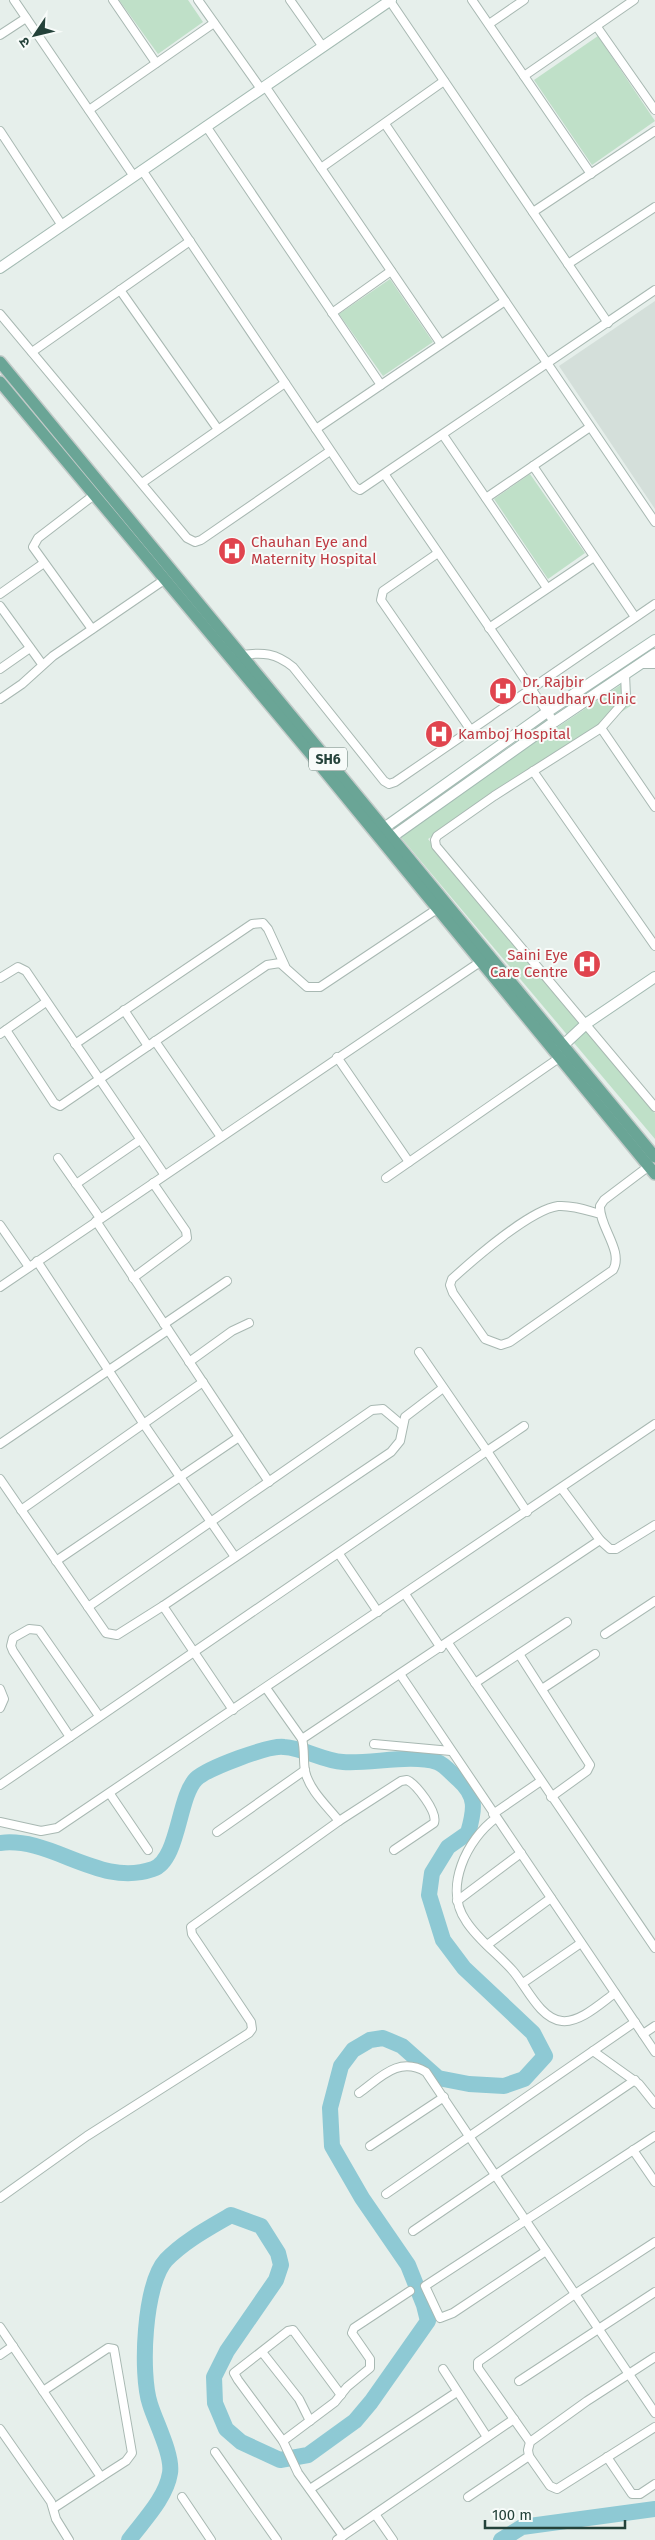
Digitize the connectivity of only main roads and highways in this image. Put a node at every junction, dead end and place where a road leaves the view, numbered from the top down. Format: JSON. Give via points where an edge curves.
{"nodes":[{"id":1,"x":0,"y":362,"type":"edge"},
{"id":2,"x":0,"y":382,"type":"edge"},
{"id":3,"x":386,"y":835,"type":"junction"},
{"id":4,"x":559,"y":1052,"type":"junction"},
{"id":5,"x":653,"y":1166,"type":"edge"}],
"edges":[{"from":1,"to":3,"type":"main road","number":"SH6"},
{"from":2,"to":3,"type":"main road","number":"SH6","via":[[164,580]]},
{"from":3,"to":4,"type":"main road","number":"SH6"},
{"from":3,"to":4,"type":"main road","number":"SH6","via":[[437,909]]},
{"from":4,"to":5,"type":"main road","number":"SH6"}]}
